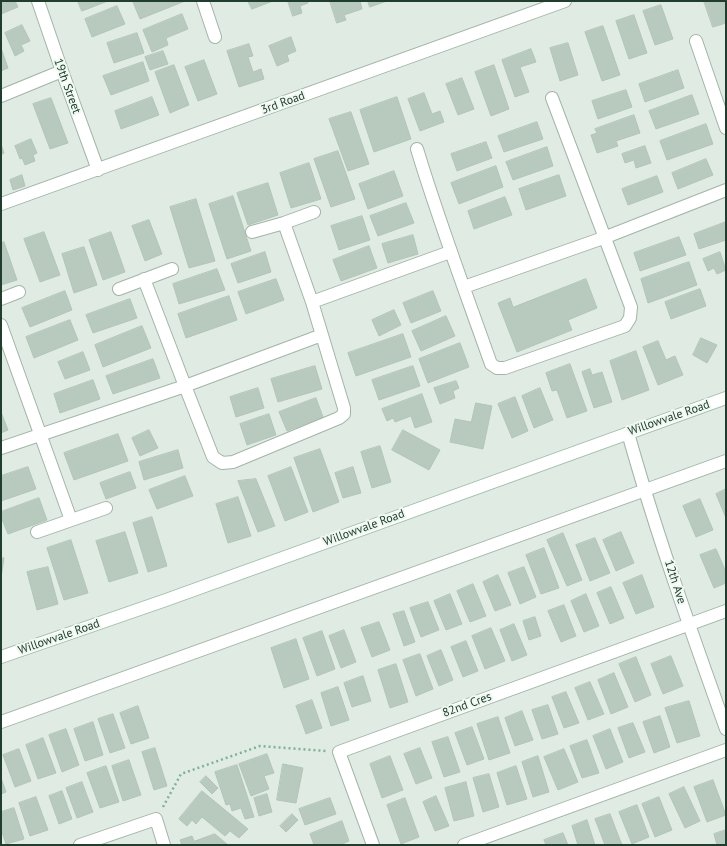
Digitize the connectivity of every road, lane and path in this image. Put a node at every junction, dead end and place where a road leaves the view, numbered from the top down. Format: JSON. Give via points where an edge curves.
{"nodes":[{"id":1,"x":38,"y":1,"type":"edge"},
{"id":2,"x":203,"y":1,"type":"edge"},
{"id":3,"x":565,"y":1,"type":"edge"},
{"id":4,"x":215,"y":37,"type":"dead end"},
{"id":5,"x":696,"y":42,"type":"dead end"},
{"id":6,"x":62,"y":72,"type":"junction"},
{"id":7,"x":1,"y":96,"type":"edge"},
{"id":8,"x":552,"y":98,"type":"dead end"},
{"id":9,"x":726,"y":128,"type":"edge"},
{"id":10,"x":417,"y":150,"type":"dead end"},
{"id":11,"x":98,"y":170,"type":"junction"},
{"id":12,"x":726,"y":190,"type":"edge"},
{"id":13,"x":1,"y":204,"type":"edge"},
{"id":14,"x":314,"y":212,"type":"dead end"},
{"id":15,"x":284,"y":223,"type":"junction"},
{"id":16,"x":252,"y":232,"type":"dead end"},
{"id":17,"x":606,"y":237,"type":"junction"},
{"id":18,"x":450,"y":252,"type":"junction"},
{"id":19,"x":172,"y":269,"type":"dead end"},
{"id":20,"x":144,"y":279,"type":"junction"},
{"id":21,"x":464,"y":287,"type":"junction"},
{"id":22,"x":119,"y":289,"type":"dead end"},
{"id":23,"x":19,"y":292,"type":"dead end"},
{"id":24,"x":1,"y":299,"type":"edge"},
{"id":25,"x":312,"y":302,"type":"junction"},
{"id":26,"x":1,"y":325,"type":"edge"},
{"id":27,"x":322,"y":335,"type":"junction"},
{"id":28,"x":185,"y":386,"type":"junction"},
{"id":29,"x":726,"y":398,"type":"edge"},
{"id":30,"x":628,"y":433,"type":"junction"},
{"id":31,"x":40,"y":435,"type":"junction"},
{"id":32,"x":1,"y":448,"type":"edge"},
{"id":33,"x":726,"y":461,"type":"edge"},
{"id":34,"x":644,"y":490,"type":"junction"},
{"id":35,"x":106,"y":508,"type":"dead end"},
{"id":36,"x":71,"y":520,"type":"junction"},
{"id":37,"x":37,"y":532,"type":"dead end"},
{"id":38,"x":726,"y":611,"type":"edge"},
{"id":39,"x":689,"y":624,"type":"junction"},
{"id":40,"x":1,"y":657,"type":"edge"},
{"id":41,"x":1,"y":722,"type":"edge"},
{"id":42,"x":726,"y":730,"type":"edge"},
{"id":43,"x":726,"y":750,"type":"edge"},
{"id":44,"x":339,"y":752,"type":"junction"},
{"id":45,"x":156,"y":819,"type":"junction"},
{"id":46,"x":80,"y":845,"type":"edge"},
{"id":47,"x":164,"y":845,"type":"edge"},
{"id":48,"x":373,"y":845,"type":"edge"},
{"id":49,"x":464,"y":845,"type":"edge"}],
"edges":[{"from":1,"to":6,"type":"street","name":"19th Street"},
{"from":2,"to":4,"type":"street"},
{"from":3,"to":11,"type":"street","name":"3rd Road"},
{"from":5,"to":9,"type":"street"},
{"from":6,"to":7,"type":"street"},
{"from":6,"to":11,"type":"street","name":"19th Street"},
{"from":8,"to":17,"type":"street"},
{"from":10,"to":18,"type":"street"},
{"from":11,"to":13,"type":"street","name":"3rd Road"},
{"from":12,"to":17,"type":"street"},
{"from":14,"to":15,"type":"street"},
{"from":15,"to":16,"type":"street"},
{"from":15,"to":25,"type":"street"},
{"from":17,"to":21,"type":"street"},
{"from":17,"to":21,"type":"street","via":[[631,307],[630,318],[625,326],[513,366],[497,368],[491,364]]},
{"from":18,"to":21,"type":"street"},
{"from":18,"to":25,"type":"street"},
{"from":19,"to":20,"type":"street"},
{"from":20,"to":22,"type":"street"},
{"from":20,"to":28,"type":"street"},
{"from":23,"to":24,"type":"street"},
{"from":25,"to":27,"type":"street"},
{"from":26,"to":31,"type":"street"},
{"from":27,"to":28,"type":"street"},
{"from":27,"to":28,"type":"street","via":[[344,414],[233,462],[222,463],[213,457]]},
{"from":28,"to":31,"type":"street"},
{"from":29,"to":30,"type":"street","name":"Willowvale Road"},
{"from":30,"to":34,"type":"street","name":"12th Ave"},
{"from":30,"to":40,"type":"street","name":"Willowvale Road"},
{"from":31,"to":32,"type":"street"},
{"from":31,"to":36,"type":"street"},
{"from":33,"to":34,"type":"street"},
{"from":34,"to":39,"type":"street","name":"12th Ave"},
{"from":34,"to":41,"type":"street"},
{"from":35,"to":36,"type":"street"},
{"from":36,"to":37,"type":"street"},
{"from":38,"to":39,"type":"street","name":"82nd Cres"},
{"from":39,"to":42,"type":"street","name":"12th Ave"},
{"from":39,"to":44,"type":"street","name":"82nd Cres"},
{"from":43,"to":49,"type":"street"},
{"from":44,"to":45,"type":"path","via":[[260,746],[181,774]]},
{"from":44,"to":48,"type":"street"},
{"from":45,"to":46,"type":"street"},
{"from":45,"to":47,"type":"street"}]}
